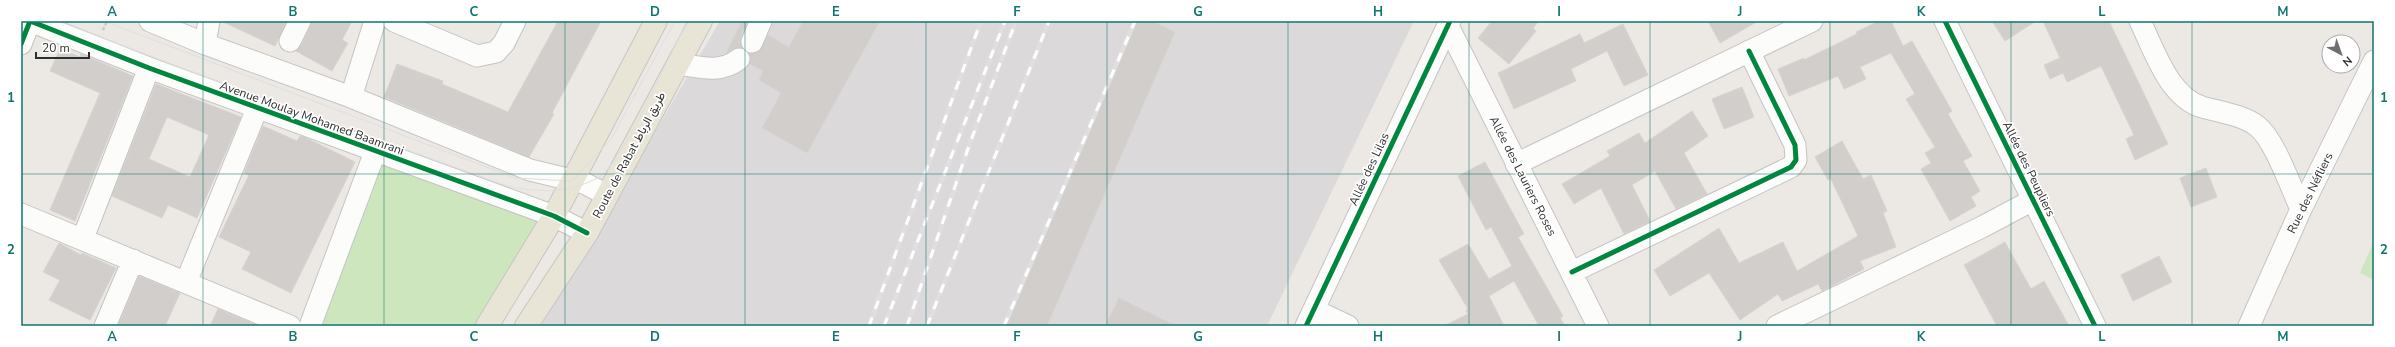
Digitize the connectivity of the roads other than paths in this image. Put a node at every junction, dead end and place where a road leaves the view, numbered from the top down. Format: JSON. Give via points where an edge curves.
{"nodes":[{"id":1,"x":30,"y":21,"type":"edge"},
{"id":2,"x":150,"y":21,"type":"edge"},
{"id":3,"x":209,"y":21,"type":"edge"},
{"id":4,"x":300,"y":21,"type":"edge"},
{"id":5,"x":375,"y":21,"type":"edge"},
{"id":6,"x":394,"y":21,"type":"edge"},
{"id":7,"x":515,"y":21,"type":"edge"},
{"id":8,"x":656,"y":21,"type":"edge"},
{"id":9,"x":701,"y":21,"type":"edge"},
{"id":10,"x":761,"y":21,"type":"edge"},
{"id":11,"x":1812,"y":21,"type":"edge"},
{"id":12,"x":1945,"y":21,"type":"edge"},
{"id":13,"x":2140,"y":21,"type":"edge"},
{"id":14,"x":1449,"y":24,"type":"edge"},
{"id":15,"x":290,"y":42,"type":"dead end"},
{"id":16,"x":752,"y":42,"type":"dead end"},
{"id":17,"x":21,"y":44,"type":"edge"},
{"id":18,"x":205,"y":44,"type":"junction"},
{"id":19,"x":1749,"y":51,"type":"junction"},
{"id":20,"x":739,"y":60,"type":"dead end"},
{"id":21,"x":2374,"y":61,"type":"edge"},
{"id":22,"x":678,"y":64,"type":"junction"},
{"id":23,"x":149,"y":68,"type":"junction"},
{"id":24,"x":351,"y":97,"type":"junction"},
{"id":25,"x":257,"y":108,"type":"junction"},
{"id":26,"x":375,"y":152,"type":"junction"},
{"id":27,"x":1516,"y":164,"type":"junction"},
{"id":28,"x":572,"y":181,"type":"junction"},
{"id":29,"x":607,"y":195,"type":"junction"},
{"id":30,"x":2033,"y":200,"type":"junction"},
{"id":31,"x":2301,"y":210,"type":"junction"},
{"id":32,"x":21,"y":214,"type":"edge"},
{"id":33,"x":554,"y":216,"type":"junction"},
{"id":34,"x":587,"y":233,"type":"junction"},
{"id":35,"x":83,"y":238,"type":"junction"},
{"id":36,"x":133,"y":260,"type":"junction"},
{"id":37,"x":1572,"y":272,"type":"junction"},
{"id":38,"x":186,"y":282,"type":"junction"},
{"id":39,"x":1310,"y":318,"type":"edge"},
{"id":40,"x":105,"y":326,"type":"edge"},
{"id":41,"x":290,"y":326,"type":"edge"},
{"id":42,"x":310,"y":326,"type":"edge"},
{"id":43,"x":487,"y":326,"type":"edge"},
{"id":44,"x":526,"y":326,"type":"edge"},
{"id":45,"x":1348,"y":326,"type":"edge"},
{"id":46,"x":1598,"y":326,"type":"edge"},
{"id":47,"x":1777,"y":326,"type":"edge"},
{"id":48,"x":2095,"y":326,"type":"edge"},
{"id":49,"x":2249,"y":326,"type":"edge"}],
"edges":[{"from":1,"to":17,"type":"street"},
{"from":1,"to":23,"type":"street","name":"Avenue Moulay Mohamed Baamrani"},
{"from":2,"to":18,"type":"street"},
{"from":3,"to":18,"type":"street"},
{"from":4,"to":15,"type":"street"},
{"from":5,"to":24,"type":"street"},
{"from":6,"to":7,"type":"street","via":[[477,56],[496,52],[504,43]]},
{"from":8,"to":28,"type":"main road"},
{"from":9,"to":22,"type":"main road","name":"Route de Rabat طريق الرباط"},
{"from":10,"to":16,"type":"street"},
{"from":11,"to":19,"type":"street"},
{"from":12,"to":30,"type":"street","name":"Allée des Peupliers"},
{"from":13,"to":31,"type":"street","via":[[2173,86],[2183,98],[2201,107],[2248,121],[2264,132]]},
{"from":14,"to":27,"type":"street","name":"Allée des Lauriers Roses"},
{"from":14,"to":39,"type":"street","name":"Allée des Lilas"},
{"from":18,"to":24,"type":"street"},
{"from":19,"to":27,"type":"street"},
{"from":19,"to":37,"type":"street","via":[[1795,145],[1796,160],[1791,167]]},
{"from":20,"to":22,"type":"street","via":[[716,70]]},
{"from":21,"to":31,"type":"street","name":"Rue des Néfliers"},
{"from":22,"to":29,"type":"main road","name":"Route de Rabat طريق الرباط"},
{"from":23,"to":25,"type":"street","name":"Avenue Moulay Mohamed Baamrani"},
{"from":23,"to":35,"type":"street"},
{"from":24,"to":28,"type":"street","via":[[530,170]]},
{"from":25,"to":26,"type":"street","name":"Avenue Moulay Mohamed Baamrani"},
{"from":25,"to":38,"type":"street"},
{"from":26,"to":33,"type":"street","name":"Avenue Moulay Mohamed Baamrani"},
{"from":26,"to":42,"type":"street"},
{"from":27,"to":37,"type":"street","name":"Allée des Lauriers Roses"},
{"from":28,"to":29,"type":"street"},
{"from":28,"to":33,"type":"main road"},
{"from":29,"to":34,"type":"main road","name":"Route de Rabat طريق الرباط"},
{"from":30,"to":47,"type":"street"},
{"from":30,"to":48,"type":"street","name":"Allée des Peupliers"},
{"from":31,"to":49,"type":"street","name":"Rue des Néfliers"},
{"from":32,"to":35,"type":"street"},
{"from":33,"to":34,"type":"street","name":"Avenue Moulay Mohamed Baamrani"},
{"from":33,"to":43,"type":"main road"},
{"from":34,"to":44,"type":"main road","name":"Route de Rabat طريق الرباط"},
{"from":35,"to":36,"type":"street"},
{"from":36,"to":38,"type":"street"},
{"from":36,"to":40,"type":"street"},
{"from":37,"to":46,"type":"street","name":"Allée des Lauriers Roses"},
{"from":38,"to":41,"type":"street"},
{"from":39,"to":45,"type":"street"}]}
